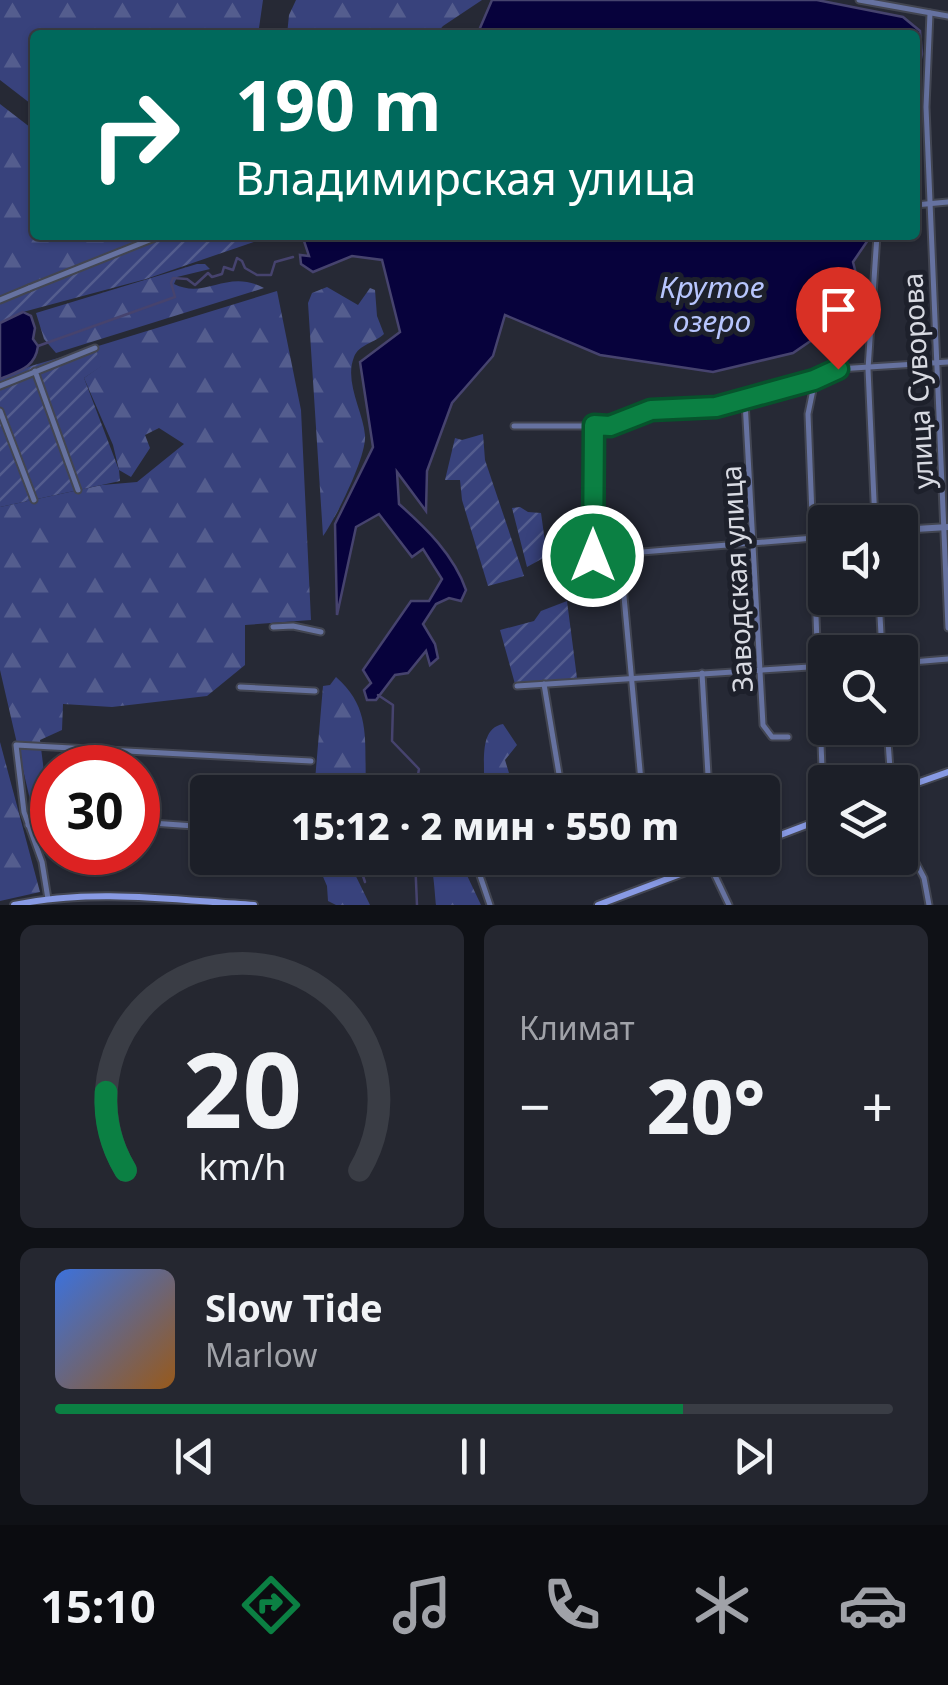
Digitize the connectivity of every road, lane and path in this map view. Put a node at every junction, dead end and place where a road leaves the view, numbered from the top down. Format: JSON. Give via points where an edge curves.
{"nodes":[{"id":1,"x":859,"y":0,"type":"edge"},
{"id":2,"x":930,"y":13,"type":"junction"},
{"id":3,"x":948,"y":16,"type":"edge"},
{"id":4,"x":948,"y":202,"type":"edge"},
{"id":5,"x":929,"y":203,"type":"junction"},
{"id":6,"x":920,"y":204,"type":"edge"},
{"id":7,"x":149,"y":240,"type":"edge"},
{"id":8,"x":876,"y":240,"type":"edge"},
{"id":9,"x":0,"y":300,"type":"edge"},
{"id":10,"x":95,"y":348,"type":"dead end"},
{"id":11,"x":948,"y":362,"type":"edge"},
{"id":12,"x":935,"y":363,"type":"junction"},
{"id":13,"x":868,"y":369,"type":"junction"},
{"id":14,"x":35,"y":370,"type":"junction"},
{"id":15,"x":814,"y":380,"type":"junction"},
{"id":16,"x":0,"y":386,"type":"edge"},
{"id":17,"x":745,"y":400,"type":"junction"},
{"id":18,"x":0,"y":411,"type":"edge"},
{"id":19,"x":594,"y":425,"type":"junction"},
{"id":20,"x":514,"y":426,"type":"dead end"},
{"id":21,"x":78,"y":490,"type":"dead end"},
{"id":22,"x":34,"y":500,"type":"dead end"},
{"id":23,"x":812,"y":505,"type":"edge"},
{"id":24,"x":874,"y":505,"type":"edge"},
{"id":25,"x":946,"y":527,"type":"edge"},
{"id":26,"x":918,"y":529,"type":"edge"},
{"id":27,"x":808,"y":538,"type":"edge"},
{"id":28,"x":754,"y":542,"type":"junction"},
{"id":29,"x":620,"y":552,"type":"junction"},
{"id":30,"x":593,"y":556,"type":"junction"},
{"id":31,"x":570,"y":594,"type":"dead end"},
{"id":32,"x":273,"y":627,"type":"dead end"},
{"id":33,"x":948,"y":628,"type":"edge"},
{"id":34,"x":321,"y":632,"type":"dead end"},
{"id":35,"x":948,"y":659,"type":"edge"},
{"id":36,"x":918,"y":662,"type":"edge"},
{"id":37,"x":808,"y":667,"type":"edge"},
{"id":38,"x":761,"y":671,"type":"junction"},
{"id":39,"x":702,"y":674,"type":"junction"},
{"id":40,"x":630,"y":678,"type":"junction"},
{"id":41,"x":544,"y":684,"type":"junction"},
{"id":42,"x":517,"y":686,"type":"dead end"},
{"id":43,"x":240,"y":687,"type":"dead end"},
{"id":44,"x":315,"y":691,"type":"dead end"},
{"id":45,"x":788,"y":737,"type":"dead end"},
{"id":46,"x":312,"y":761,"type":"dead end"},
{"id":47,"x":948,"y":772,"type":"edge"},
{"id":48,"x":559,"y":775,"type":"edge"},
{"id":49,"x":640,"y":775,"type":"edge"},
{"id":50,"x":707,"y":775,"type":"edge"},
{"id":51,"x":918,"y":783,"type":"edge"},
{"id":52,"x":160,"y":823,"type":"edge"},
{"id":53,"x":808,"y":824,"type":"edge"},
{"id":54,"x":190,"y":825,"type":"edge"},
{"id":55,"x":28,"y":826,"type":"joint"},
{"id":56,"x":780,"y":835,"type":"edge"},
{"id":57,"x":918,"y":867,"type":"edge"},
{"id":58,"x":480,"y":875,"type":"edge"},
{"id":59,"x":677,"y":875,"type":"edge"},
{"id":60,"x":715,"y":875,"type":"edge"},
{"id":61,"x":48,"y":899,"type":"junction"},
{"id":62,"x":14,"y":905,"type":"edge"},
{"id":63,"x":254,"y":905,"type":"edge"},
{"id":64,"x":490,"y":905,"type":"edge"},
{"id":65,"x":598,"y":905,"type":"edge"},
{"id":66,"x":729,"y":905,"type":"edge"},
{"id":67,"x":929,"y":905,"type":"edge"}],
"edges":[{"from":1,"to":2,"type":"street"},
{"from":2,"to":3,"type":"street"},
{"from":2,"to":5,"type":"street","name":"улица Суворова"},
{"from":4,"to":5,"type":"street"},
{"from":5,"to":6,"type":"street"},
{"from":5,"to":12,"type":"street","name":"улица Суворова"},
{"from":7,"to":9,"type":"street"},
{"from":8,"to":13,"type":"street"},
{"from":10,"to":14,"type":"street"},
{"from":11,"to":12,"type":"street"},
{"from":12,"to":13,"type":"street"},
{"from":12,"to":25,"type":"street","name":"улица Суворова"},
{"from":13,"to":15,"type":"street","via":[[838,369]]},
{"from":13,"to":24,"type":"street"},
{"from":14,"to":16,"type":"street"},
{"from":14,"to":21,"type":"street"},
{"from":15,"to":17,"type":"street"},
{"from":15,"to":23,"type":"street","via":[[808,414]]},
{"from":17,"to":19,"type":"street","via":[[651,410],[610,426]]},
{"from":17,"to":28,"type":"street","name":"Заводская улица"},
{"from":18,"to":22,"type":"street"},
{"from":19,"to":20,"type":"street"},
{"from":19,"to":30,"type":"street"},
{"from":25,"to":26,"type":"street"},
{"from":25,"to":33,"type":"street","name":"улица Суворова"},
{"from":27,"to":28,"type":"street"},
{"from":28,"to":29,"type":"street"},
{"from":28,"to":38,"type":"street","name":"Заводская улица"},
{"from":29,"to":30,"type":"street"},
{"from":29,"to":40,"type":"street"},
{"from":30,"to":31,"type":"street","via":[[566,569]]},
{"from":32,"to":34,"type":"street"},
{"from":35,"to":36,"type":"street"},
{"from":37,"to":38,"type":"street"},
{"from":38,"to":39,"type":"street"},
{"from":38,"to":45,"type":"street","name":"Заводская улица","via":[[763,725],[772,737]]},
{"from":39,"to":40,"type":"street"},
{"from":39,"to":50,"type":"street"},
{"from":40,"to":41,"type":"street"},
{"from":40,"to":49,"type":"street"},
{"from":41,"to":42,"type":"street"},
{"from":41,"to":48,"type":"street"},
{"from":43,"to":44,"type":"street"},
{"from":46,"to":55,"type":"street","via":[[16,744]]},
{"from":47,"to":51,"type":"main road"},
{"from":52,"to":54,"type":"street"},
{"from":53,"to":56,"type":"main road"},
{"from":55,"to":61,"type":"street"},
{"from":57,"to":67,"type":"street"},
{"from":58,"to":64,"type":"street"},
{"from":59,"to":65,"type":"main road"},
{"from":60,"to":66,"type":"street"},
{"from":61,"to":62,"type":"main road"},
{"from":61,"to":63,"type":"main road"}]}
